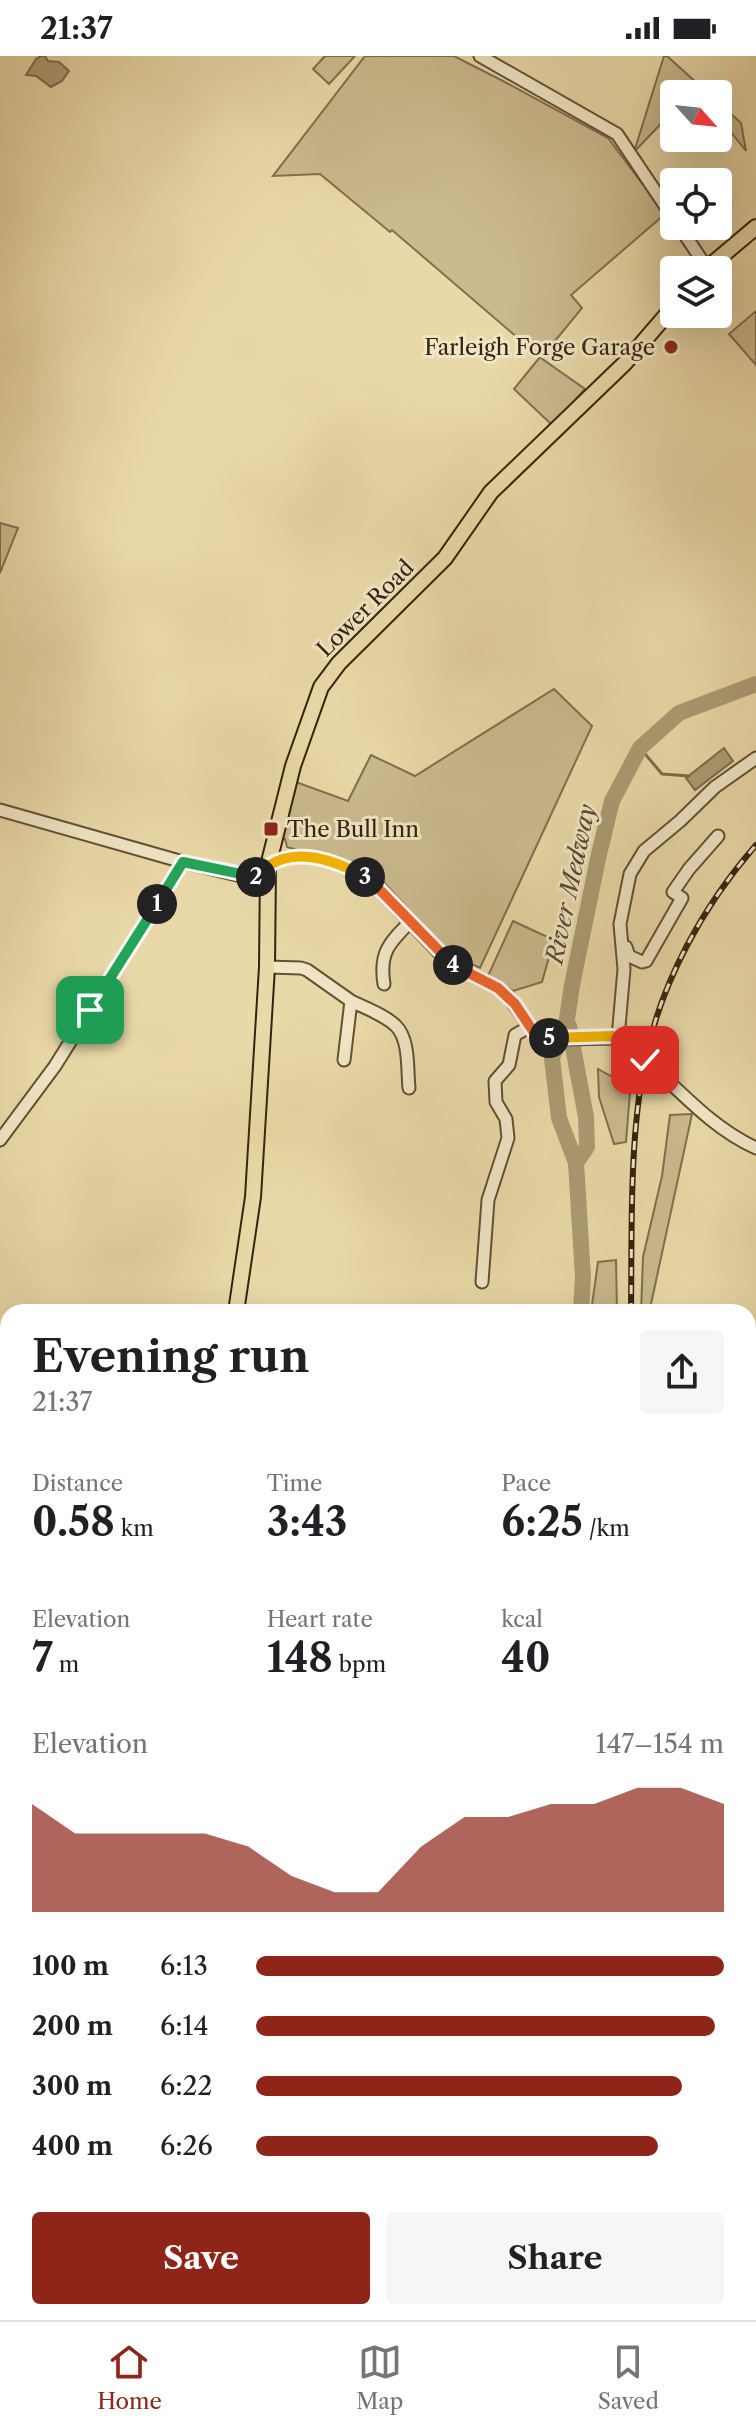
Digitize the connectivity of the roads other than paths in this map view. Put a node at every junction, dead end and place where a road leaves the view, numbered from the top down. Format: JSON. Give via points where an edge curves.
{"nodes":[{"id":1,"x":480,"y":56,"type":"edge"},
{"id":2,"x":660,"y":198,"type":"edge"},
{"id":3,"x":756,"y":227,"type":"edge"},
{"id":4,"x":721,"y":256,"type":"edge"},
{"id":5,"x":660,"y":322,"type":"edge"},
{"id":6,"x":756,"y":758,"type":"edge"},
{"id":7,"x":0,"y":810,"type":"edge"},
{"id":8,"x":718,"y":836,"type":"dead end"},
{"id":9,"x":274,"y":837,"type":"junction"},
{"id":10,"x":294,"y":856,"type":"junction"},
{"id":11,"x":183,"y":862,"type":"junction"},
{"id":12,"x":268,"y":872,"type":"junction"},
{"id":13,"x":410,"y":922,"type":"junction"},
{"id":14,"x":620,"y":924,"type":"junction"},
{"id":15,"x":267,"y":967,"type":"junction"},
{"id":16,"x":380,"y":975,"type":"dead end"},
{"id":17,"x":351,"y":1001,"type":"junction"},
{"id":18,"x":532,"y":1031,"type":"junction"},
{"id":19,"x":618,"y":1038,"type":"junction"},
{"id":20,"x":332,"y":1041,"type":"dead end"},
{"id":21,"x":345,"y":1042,"type":"junction"},
{"id":22,"x":344,"y":1060,"type":"dead end"},
{"id":23,"x":409,"y":1088,"type":"dead end"},
{"id":24,"x":0,"y":1140,"type":"edge"},
{"id":25,"x":756,"y":1148,"type":"edge"},
{"id":26,"x":482,"y":1282,"type":"dead end"},
{"id":27,"x":237,"y":1304,"type":"edge"}],
"edges":[{"from":1,"to":2,"type":"street","via":[[617,134]]},
{"from":3,"to":4,"type":"main road"},
{"from":5,"to":9,"type":"main road","name":"Lower Road","via":[[491,492],[445,558],[327,678],[315,700]]},
{"from":6,"to":14,"type":"street","via":[[644,851],[630,874]]},
{"from":7,"to":11,"type":"street"},
{"from":8,"to":14,"type":"street","via":[[673,892],[682,898],[646,961],[629,956],[627,925]]},
{"from":9,"to":10,"type":"street"},
{"from":9,"to":12,"type":"main road","name":"Lower Road"},
{"from":10,"to":12,"type":"street","via":[[277,860]]},
{"from":10,"to":13,"type":"street","via":[[323,860],[364,877]]},
{"from":11,"to":12,"type":"street","via":[[237,875]]},
{"from":11,"to":24,"type":"street","via":[[55,1066]]},
{"from":12,"to":15,"type":"main road","name":"Lower Road"},
{"from":13,"to":16,"type":"street","via":[[386,950]]},
{"from":13,"to":18,"type":"street","via":[[449,963],[508,996]]},
{"from":14,"to":19,"type":"street","via":[[624,972]]},
{"from":15,"to":17,"type":"street","via":[[307,970]]},
{"from":15,"to":27,"type":"main road","name":"Lower Road","via":[[253,1197]]},
{"from":17,"to":21,"type":"street"},
{"from":17,"to":23,"type":"street","via":[[397,1027]]},
{"from":18,"to":19,"type":"street","via":[[538,1038]]},
{"from":18,"to":26,"type":"street","via":[[515,1035],[509,1065],[495,1081],[508,1138],[488,1200]]},
{"from":19,"to":25,"type":"street","via":[[700,1112]]},
{"from":20,"to":21,"type":"street"},
{"from":21,"to":22,"type":"street"}]}
